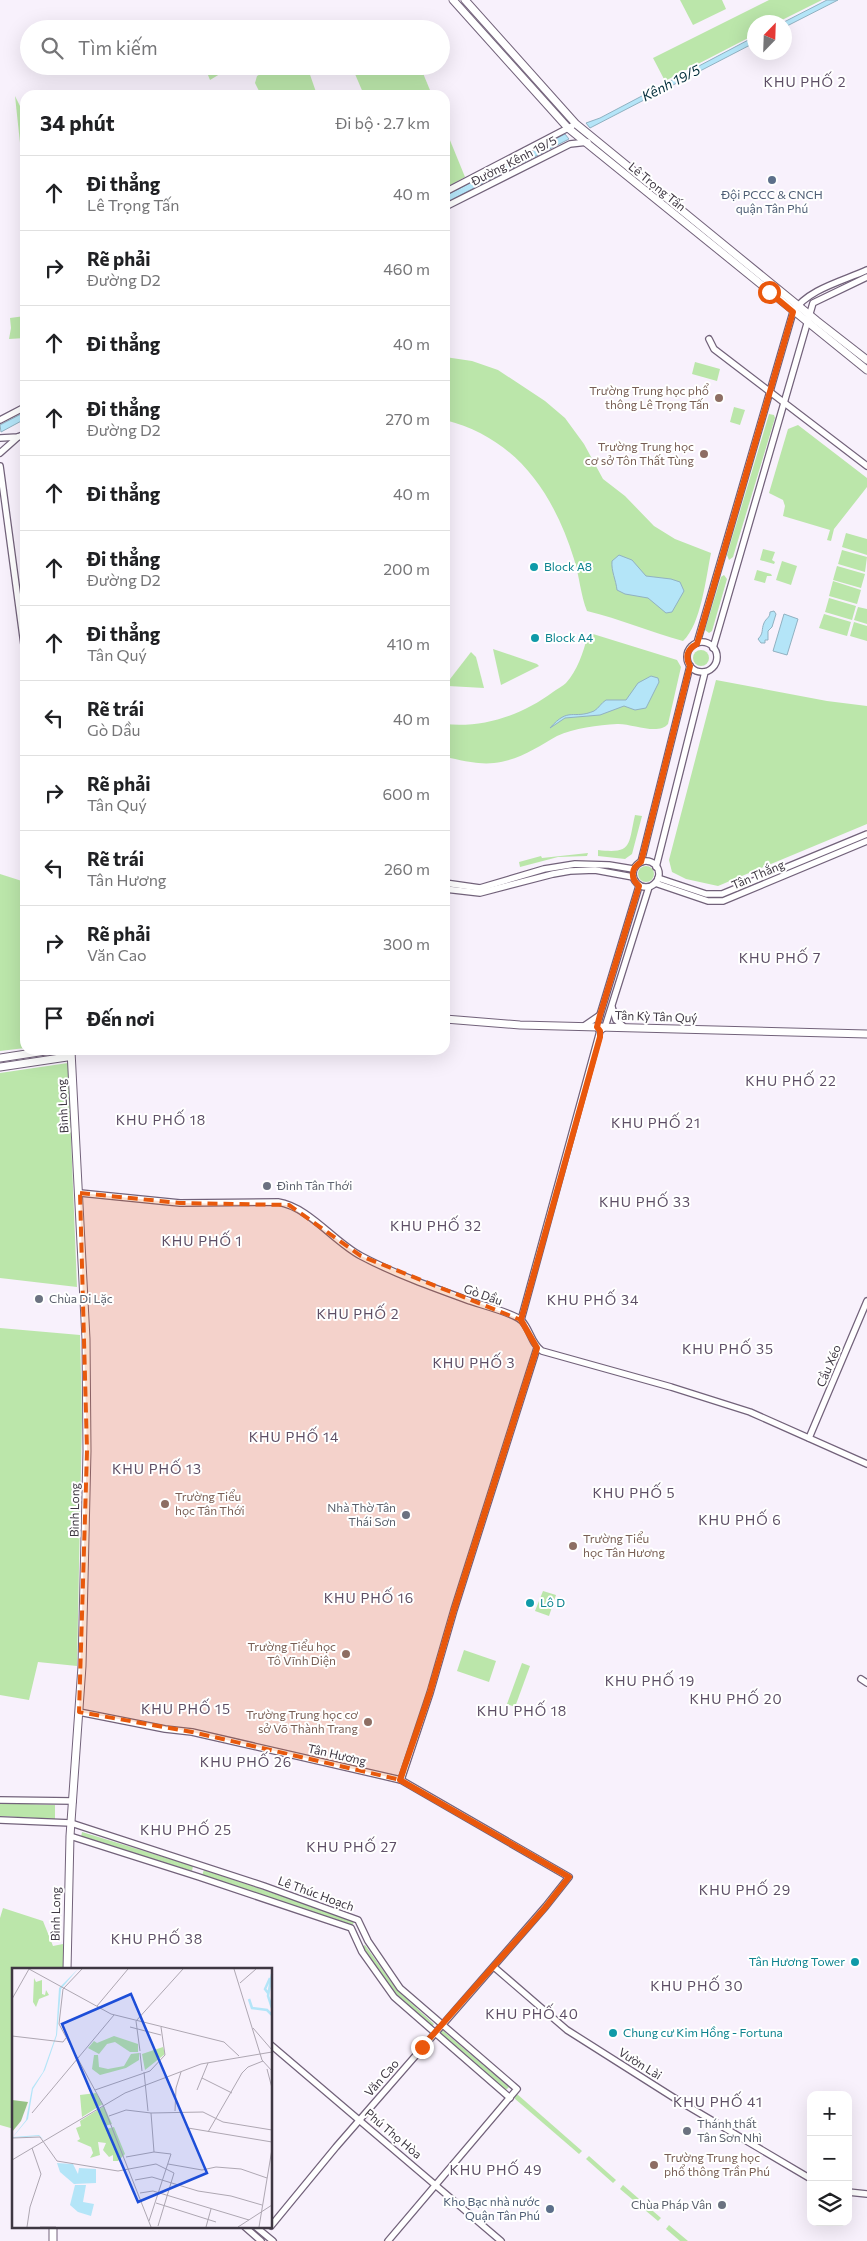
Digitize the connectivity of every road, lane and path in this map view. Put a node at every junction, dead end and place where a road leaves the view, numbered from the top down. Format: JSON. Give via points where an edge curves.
{"nodes":[{"id":1,"x":454,"y":0,"type":"edge"},
{"id":2,"x":465,"y":0,"type":"edge"},
{"id":3,"x":576,"y":124,"type":"junction"},
{"id":4,"x":568,"y":128,"type":"junction"},
{"id":5,"x":595,"y":140,"type":"junction"},
{"id":6,"x":584,"y":142,"type":"junction"},
{"id":7,"x":450,"y":189,"type":"edge"},
{"id":8,"x":450,"y":204,"type":"edge"},
{"id":9,"x":698,"y":223,"type":"junction"},
{"id":10,"x":692,"y":230,"type":"junction"},
{"id":11,"x":867,"y":270,"type":"edge"},
{"id":12,"x":867,"y":277,"type":"edge"},
{"id":13,"x":796,"y":308,"type":"junction"},
{"id":14,"x":809,"y":315,"type":"junction"},
{"id":15,"x":807,"y":323,"type":"junction"},
{"id":16,"x":709,"y":339,"type":"dead end"},
{"id":17,"x":867,"y":360,"type":"edge"},
{"id":18,"x":867,"y":370,"type":"edge"},
{"id":19,"x":770,"y":392,"type":"junction"},
{"id":20,"x":784,"y":404,"type":"junction"},
{"id":21,"x":20,"y":410,"type":"edge"},
{"id":22,"x":0,"y":420,"type":"edge"},
{"id":23,"x":18,"y":437,"type":"joint"},
{"id":24,"x":0,"y":438,"type":"edge"},
{"id":25,"x":0,"y":453,"type":"edge"},
{"id":26,"x":0,"y":466,"type":"edge"},
{"id":27,"x":867,"y":466,"type":"edge"},
{"id":28,"x":20,"y":615,"type":"edge"},
{"id":29,"x":697,"y":644,"type":"junction"},
{"id":30,"x":714,"y":648,"type":"junction"},
{"id":31,"x":690,"y":666,"type":"junction"},
{"id":32,"x":705,"y":672,"type":"junction"},
{"id":33,"x":867,"y":834,"type":"edge"},
{"id":34,"x":867,"y":841,"type":"edge"},
{"id":35,"x":641,"y":862,"type":"junction"},
{"id":36,"x":656,"y":867,"type":"junction"},
{"id":37,"x":633,"y":869,"type":"junction"},
{"id":38,"x":632,"y":877,"type":"junction"},
{"id":39,"x":657,"y":881,"type":"junction"},
{"id":40,"x":450,"y":884,"type":"edge"},
{"id":41,"x":639,"y":886,"type":"junction"},
{"id":42,"x":649,"y":887,"type":"junction"},
{"id":43,"x":450,"y":890,"type":"edge"},
{"id":44,"x":612,"y":1007,"type":"junction"},
{"id":45,"x":600,"y":1015,"type":"junction"},
{"id":46,"x":450,"y":1019,"type":"edge"},
{"id":47,"x":584,"y":1026,"type":"junction"},
{"id":48,"x":623,"y":1026,"type":"junction"},
{"id":49,"x":601,"y":1028,"type":"junction"},
{"id":50,"x":867,"y":1034,"type":"edge"},
{"id":51,"x":20,"y":1055,"type":"edge"},
{"id":52,"x":68,"y":1055,"type":"edge"},
{"id":53,"x":70,"y":1055,"type":"edge"},
{"id":54,"x":0,"y":1058,"type":"edge"},
{"id":55,"x":0,"y":1067,"type":"edge"},
{"id":56,"x":80,"y":1193,"type":"junction"},
{"id":57,"x":867,"y":1301,"type":"edge"},
{"id":58,"x":521,"y":1320,"type":"junction"},
{"id":59,"x":537,"y":1348,"type":"junction"},
{"id":60,"x":809,"y":1438,"type":"junction"},
{"id":61,"x":867,"y":1464,"type":"edge"},
{"id":62,"x":861,"y":1679,"type":"dead end"},
{"id":63,"x":867,"y":1683,"type":"edge"},
{"id":64,"x":79,"y":1712,"type":"junction"},
{"id":65,"x":400,"y":1780,"type":"junction"},
{"id":66,"x":0,"y":1800,"type":"edge"},
{"id":67,"x":73,"y":1801,"type":"junction"},
{"id":68,"x":0,"y":1820,"type":"edge"},
{"id":69,"x":71,"y":1824,"type":"junction"},
{"id":70,"x":70,"y":1836,"type":"junction"},
{"id":71,"x":569,"y":1877,"type":"joint"},
{"id":72,"x":494,"y":1967,"type":"junction"},
{"id":73,"x":66,"y":1968,"type":"edge"},
{"id":74,"x":442,"y":2024,"type":"junction"},
{"id":75,"x":435,"y":2032,"type":"junction"},
{"id":76,"x":272,"y":2046,"type":"edge"},
{"id":77,"x":510,"y":2098,"type":"junction"},
{"id":78,"x":360,"y":2119,"type":"junction"},
{"id":79,"x":807,"y":2177,"type":"edge"},
{"id":80,"x":437,"y":2184,"type":"junction"},
{"id":81,"x":852,"y":2192,"type":"edge"},
{"id":82,"x":867,"y":2194,"type":"edge"},
{"id":83,"x":272,"y":2225,"type":"edge"},
{"id":84,"x":53,"y":2228,"type":"edge"},
{"id":85,"x":246,"y":2228,"type":"edge"},
{"id":86,"x":257,"y":2228,"type":"edge"},
{"id":87,"x":269,"y":2228,"type":"edge"},
{"id":88,"x":264,"y":2234,"type":"junction"},
{"id":89,"x":260,"y":2240,"type":"edge"},
{"id":90,"x":53,"y":2241,"type":"edge"},
{"id":91,"x":273,"y":2241,"type":"edge"},
{"id":92,"x":388,"y":2241,"type":"edge"},
{"id":93,"x":501,"y":2241,"type":"edge"}],
"edges":[{"from":1,"to":4,"type":"main road","name":"Lê Trọng Tấn"},
{"from":2,"to":3,"type":"main road","name":"Lê Trọng Tấn"},
{"from":3,"to":4,"type":"street","name":"Đường Kênh 19/5"},
{"from":3,"to":5,"type":"main road","name":"Lê Trọng Tấn"},
{"from":4,"to":6,"type":"main road","name":"Lê Trọng Tấn"},
{"from":4,"to":7,"type":"street","name":"Đường Kênh 19/5"},
{"from":5,"to":6,"type":"street","name":"Đường Kênh 19/5"},
{"from":5,"to":9,"type":"main road","name":"Lê Trọng Tấn"},
{"from":6,"to":8,"type":"street","name":"Đường Kênh 19/5","via":[[570,144]]},
{"from":6,"to":10,"type":"main road","name":"Lê Trọng Tấn"},
{"from":9,"to":10,"type":"main road"},
{"from":9,"to":13,"type":"main road","name":"Lê Trọng Tấn"},
{"from":10,"to":13,"type":"main road","name":"Lê Trọng Tấn"},
{"from":11,"to":13,"type":"street","via":[[810,296]]},
{"from":12,"to":14,"type":"street","via":[[815,300]]},
{"from":13,"to":14,"type":"main road","name":"Lê Trọng Tấn"},
{"from":13,"to":15,"type":"main road","name":"Lê Trọng Tấn"},
{"from":13,"to":19,"type":"street"},
{"from":14,"to":15,"type":"street"},
{"from":14,"to":17,"type":"main road","name":"Lê Trọng Tấn"},
{"from":15,"to":18,"type":"main road","name":"Lê Trọng Tấn"},
{"from":15,"to":20,"type":"street"},
{"from":16,"to":19,"type":"street","via":[[714,349]]},
{"from":19,"to":20,"type":"street"},
{"from":19,"to":29,"type":"street"},
{"from":20,"to":27,"type":"street"},
{"from":20,"to":30,"type":"street"},
{"from":21,"to":22,"type":"street"},
{"from":23,"to":24,"type":"street"},
{"from":23,"to":25,"type":"street"},
{"from":26,"to":28,"type":"street"},
{"from":29,"to":30,"type":"street","via":[[706,643]]},
{"from":29,"to":31,"type":"street","via":[[687,654]]},
{"from":30,"to":32,"type":"street","via":[[715,664]]},
{"from":31,"to":32,"type":"street"},
{"from":31,"to":35,"type":"street"},
{"from":32,"to":36,"type":"street"},
{"from":33,"to":39,"type":"street","name":"Tân Thắng","via":[[722,894],[706,894]]},
{"from":34,"to":39,"type":"street","name":"Tân Thắng","via":[[723,901],[708,901]]},
{"from":35,"to":36,"type":"street","via":[[650,862]]},
{"from":35,"to":37,"type":"street"},
{"from":36,"to":39,"type":"street"},
{"from":37,"to":38,"type":"street"},
{"from":37,"to":40,"type":"street","via":[[575,864],[544,869],[480,888]]},
{"from":38,"to":41,"type":"street"},
{"from":38,"to":43,"type":"street","via":[[595,870],[570,871],[480,893]]},
{"from":39,"to":42,"type":"street"},
{"from":41,"to":42,"type":"street"},
{"from":41,"to":45,"type":"street"},
{"from":42,"to":44,"type":"street"},
{"from":44,"to":48,"type":"street","via":[[616,1020]]},
{"from":44,"to":49,"type":"street"},
{"from":45,"to":47,"type":"street"},
{"from":45,"to":49,"type":"street"},
{"from":46,"to":47,"type":"main road","name":"Tân Kỳ Tân Quý"},
{"from":47,"to":49,"type":"main road","name":"Tân Kỳ Tân Quý"},
{"from":48,"to":49,"type":"main road","name":"Tân Kỳ Tân Quý"},
{"from":48,"to":50,"type":"main road","name":"Tân Kỳ Tân Quý"},
{"from":49,"to":58,"type":"street"},
{"from":51,"to":54,"type":"main road"},
{"from":52,"to":55,"type":"main road"},
{"from":53,"to":56,"type":"main road","name":"Bình Long"},
{"from":56,"to":58,"type":"street","name":"Gò Dầu","via":[[180,1203],[290,1204],[343,1246],[361,1256]]},
{"from":56,"to":64,"type":"main road","name":"Bình Long","via":[[87,1451]]},
{"from":57,"to":60,"type":"street","name":"Cầu Xéo"},
{"from":58,"to":59,"type":"street"},
{"from":59,"to":60,"type":"street","via":[[550,1355],[750,1412]]},
{"from":59,"to":65,"type":"street"},
{"from":60,"to":61,"type":"street"},
{"from":62,"to":63,"type":"street"},
{"from":64,"to":65,"type":"street","name":"Tân Hương","via":[[227,1739]]},
{"from":64,"to":67,"type":"main road","name":"Bình Long"},
{"from":65,"to":71,"type":"street","name":"Tân Hương"},
{"from":66,"to":67,"type":"street"},
{"from":67,"to":69,"type":"main road","name":"Bình Long"},
{"from":68,"to":69,"type":"street","name":"Lê Thúc Hoạch"},
{"from":69,"to":70,"type":"main road","name":"Bình Long"},
{"from":69,"to":74,"type":"street","name":"Lê Thúc Hoạch","via":[[358,1920],[368,1941],[400,1988]]},
{"from":70,"to":73,"type":"main road","name":"Bình Long"},
{"from":70,"to":75,"type":"street","name":"Lê Thúc Hoạch","via":[[351,1928],[362,1952],[394,1996]]},
{"from":71,"to":72,"type":"street","name":"Văn Cao"},
{"from":72,"to":74,"type":"street","name":"Văn Cao"},
{"from":72,"to":79,"type":"street","name":"Vườn Lài","via":[[567,2030]]},
{"from":74,"to":75,"type":"street","name":"Văn Cao"},
{"from":74,"to":77,"type":"street","name":"Lê Thúc Hoạch","via":[[517,2089]]},
{"from":75,"to":77,"type":"street","name":"Lê Thúc Hoạch"},
{"from":75,"to":78,"type":"street","name":"Văn Cao"},
{"from":76,"to":78,"type":"street","name":"Phú Thọ Hòa"},
{"from":77,"to":80,"type":"street"},
{"from":78,"to":80,"type":"street","name":"Phú Thọ Hòa"},
{"from":78,"to":83,"type":"street","name":"Văn Cao"},
{"from":80,"to":92,"type":"street"},
{"from":80,"to":93,"type":"street","name":"Phú Thọ Hòa"},
{"from":81,"to":82,"type":"street"},
{"from":84,"to":90,"type":"main road"},
{"from":85,"to":89,"type":"street"},
{"from":86,"to":88,"type":"street"},
{"from":87,"to":88,"type":"street","name":"Văn Cao"},
{"from":88,"to":89,"type":"street","name":"Văn Cao"},
{"from":88,"to":91,"type":"street"}]}
